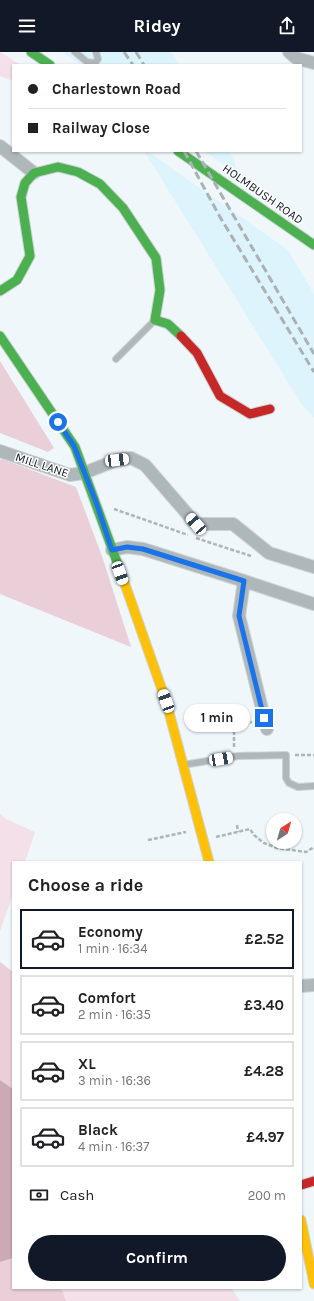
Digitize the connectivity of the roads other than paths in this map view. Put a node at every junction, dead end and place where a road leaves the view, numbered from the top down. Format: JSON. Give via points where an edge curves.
{"nodes":[{"id":1,"x":31,"y":52,"type":"edge"},
{"id":2,"x":75,"y":52,"type":"edge"},
{"id":3,"x":96,"y":52,"type":"edge"},
{"id":4,"x":289,"y":52,"type":"edge"},
{"id":5,"x":314,"y":63,"type":"edge"},
{"id":6,"x":49,"y":64,"type":"edge"},
{"id":7,"x":0,"y":146,"type":"edge"},
{"id":8,"x":179,"y":152,"type":"edge"},
{"id":9,"x":34,"y":173,"type":"junction"},
{"id":10,"x":314,"y":245,"type":"edge"},
{"id":11,"x":0,"y":291,"type":"edge"},
{"id":12,"x":155,"y":320,"type":"junction"},
{"id":13,"x":0,"y":336,"type":"edge"},
{"id":14,"x":116,"y":359,"type":"dead end"},
{"id":15,"x":270,"y":409,"type":"dead end"},
{"id":16,"x":0,"y":451,"type":"edge"},
{"id":17,"x":84,"y":473,"type":"junction"},
{"id":18,"x":112,"y":550,"type":"junction"},
{"id":19,"x":314,"y":567,"type":"edge"},
{"id":20,"x":244,"y":581,"type":"junction"},
{"id":21,"x":314,"y":604,"type":"edge"},
{"id":22,"x":266,"y":723,"type":"road end"},
{"id":23,"x":183,"y":765,"type":"junction"},
{"id":24,"x":314,"y":786,"type":"edge"},
{"id":25,"x":209,"y":861,"type":"edge"},
{"id":26,"x":314,"y":985,"type":"edge"},
{"id":27,"x":302,"y":986,"type":"edge"},
{"id":28,"x":314,"y":1181,"type":"edge"},
{"id":29,"x":302,"y":1185,"type":"edge"},
{"id":30,"x":302,"y":1225,"type":"edge"},
{"id":31,"x":314,"y":1284,"type":"edge"}],
"edges":[{"from":1,"to":6,"type":"main road"},
{"from":2,"to":3,"type":"lane","via":[[87,62],[95,62],[98,59]]},
{"from":4,"to":5,"type":"street","via":[[296,58]]},
{"from":7,"to":9,"type":"street"},
{"from":8,"to":10,"type":"main road","name":"HOLMBUSH ROAD"},
{"from":9,"to":11,"type":"main road","via":[[25,183],[21,197],[30,256],[17,280]]},
{"from":9,"to":12,"type":"main road","via":[[58,167],[78,172],[100,184],[123,208],[156,258],[160,290]]},
{"from":12,"to":14,"type":"lane"},
{"from":12,"to":15,"type":"main road","via":[[168,324],[197,353],[220,396],[250,414]]},
{"from":13,"to":17,"type":"main road","via":[[74,446]]},
{"from":16,"to":17,"type":"street","name":"MILL LANE","via":[[70,475]]},
{"from":17,"to":18,"type":"main road"},
{"from":17,"to":19,"type":"street","via":[[117,460],[131,458],[145,465],[196,524],[233,524],[269,553]]},
{"from":18,"to":20,"type":"street","via":[[127,547],[143,549]]},
{"from":18,"to":23,"type":"main road","via":[[166,701]]},
{"from":20,"to":21,"type":"street"},
{"from":20,"to":22,"type":"street","via":[[239,616]]},
{"from":23,"to":24,"type":"lane","via":[[238,756],[286,755],[286,778],[289,783],[298,787]]},
{"from":23,"to":25,"type":"main road"},
{"from":26,"to":27,"type":"street"},
{"from":28,"to":29,"type":"main road"},
{"from":30,"to":31,"type":"main road"}]}
